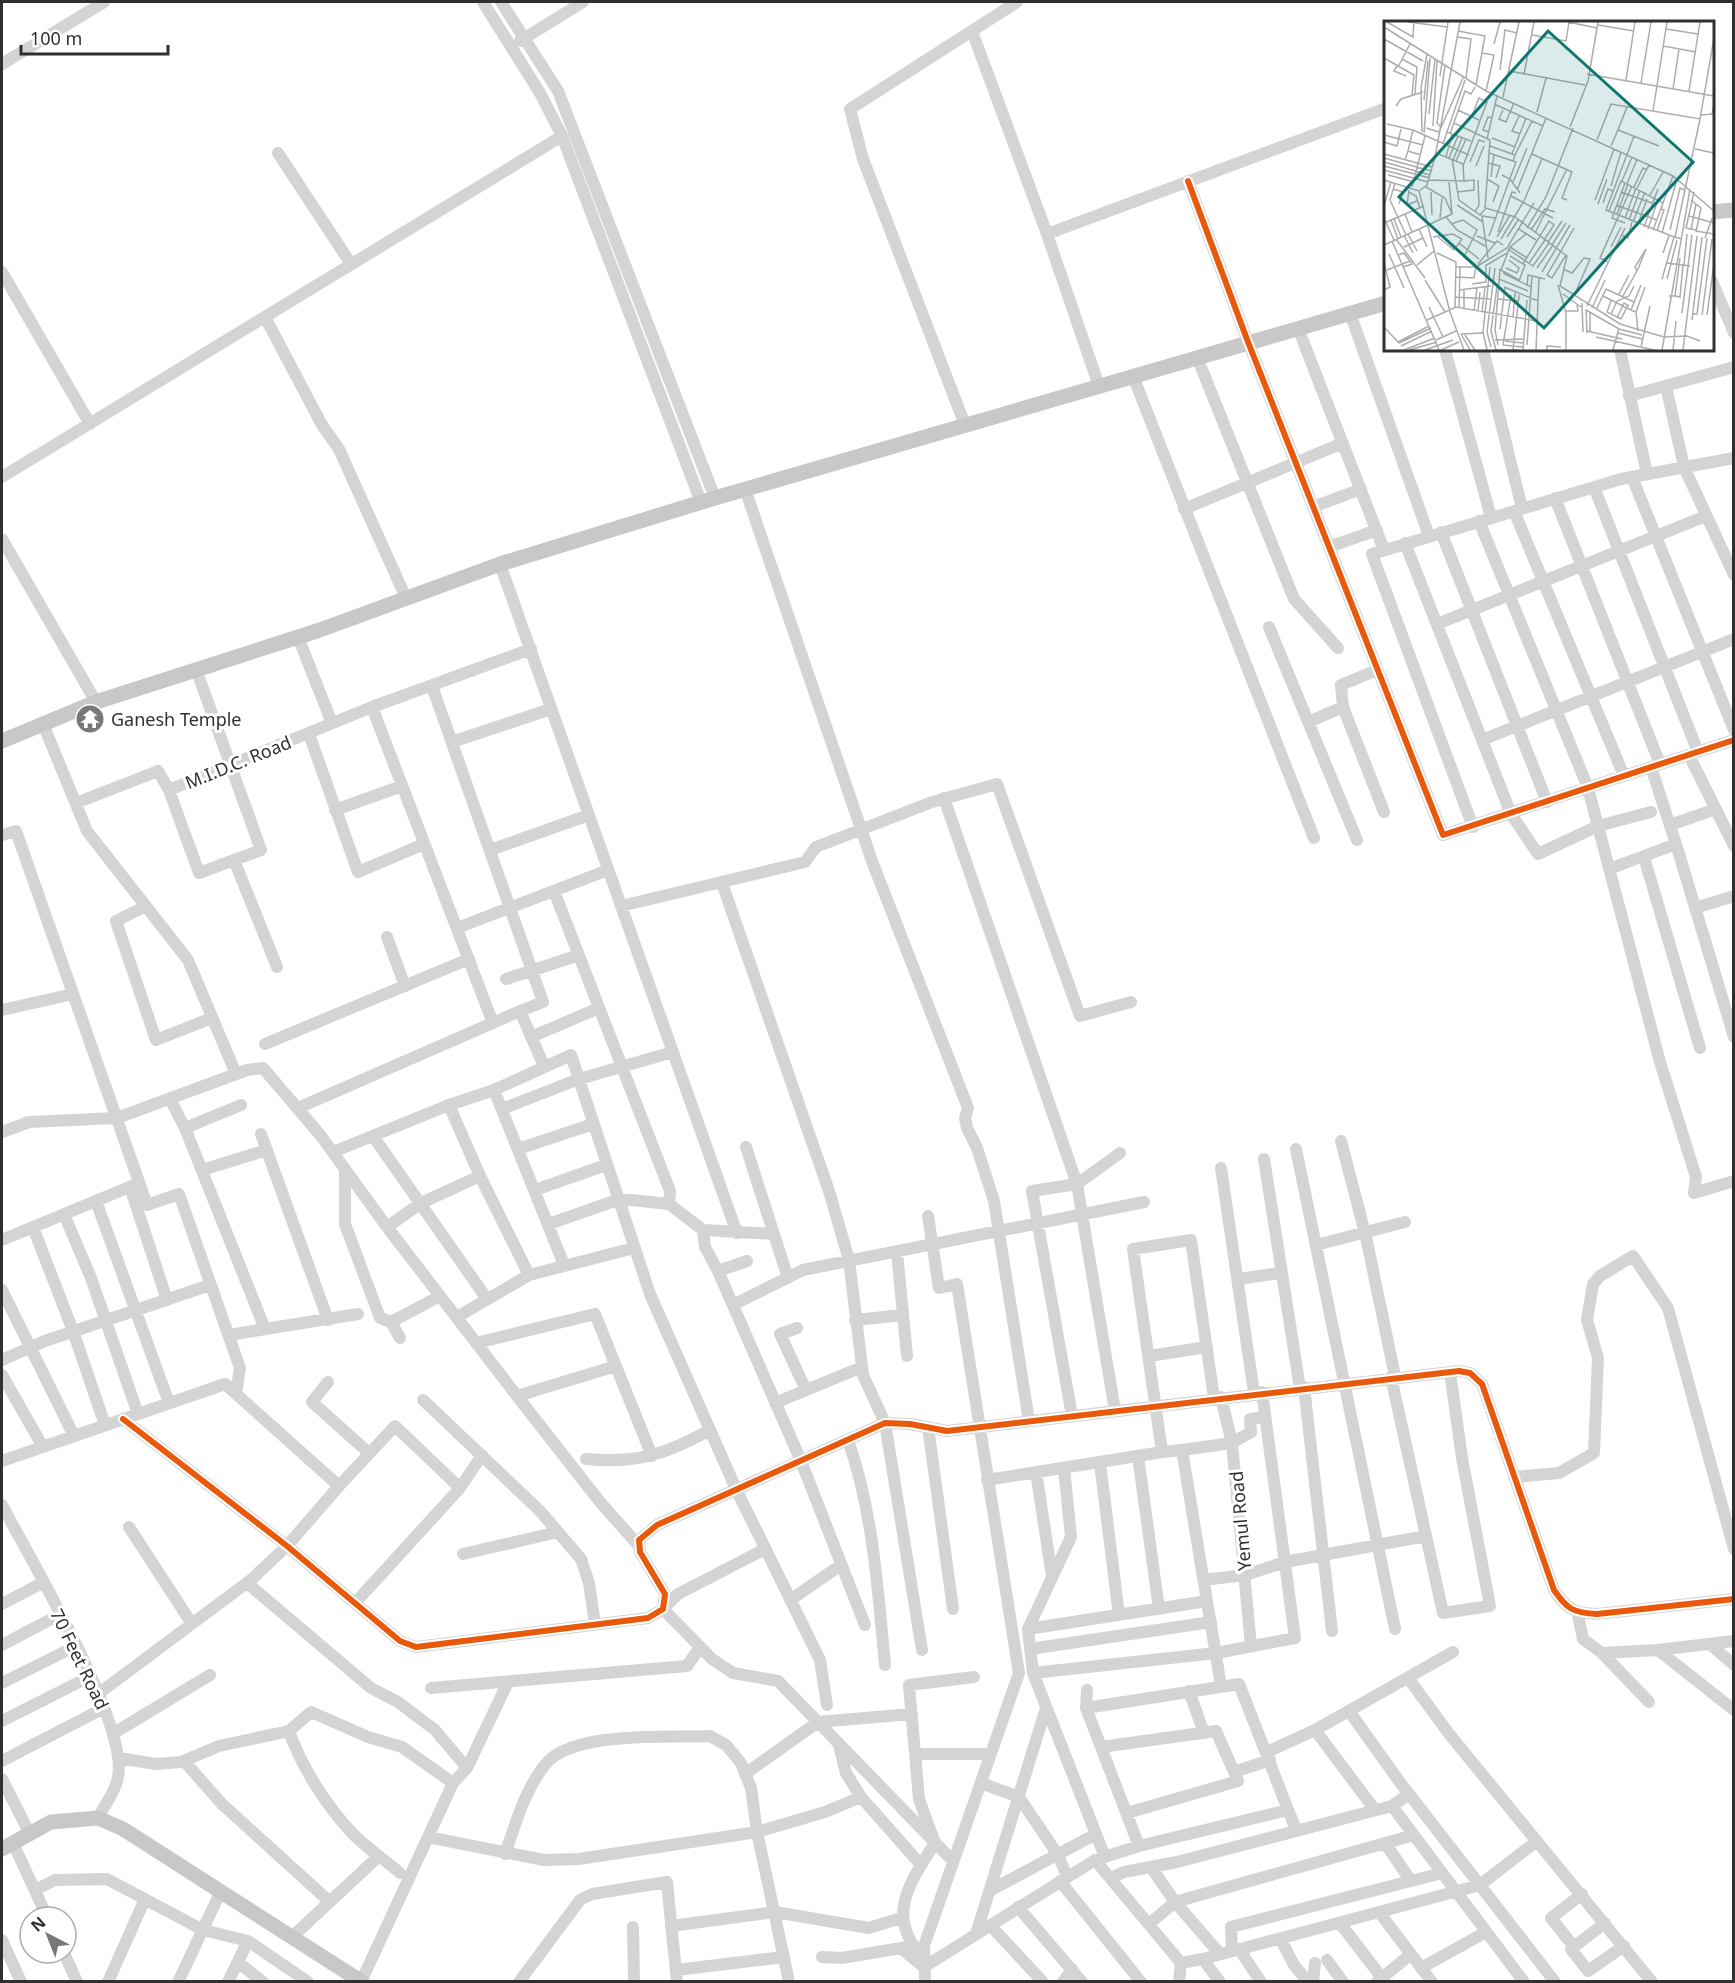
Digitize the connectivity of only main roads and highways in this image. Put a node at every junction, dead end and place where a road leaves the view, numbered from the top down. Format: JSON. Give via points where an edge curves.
{"nodes":[{"id":1,"x":1734,"y":210,"type":"edge"},
{"id":2,"x":1714,"y":212,"type":"edge"},
{"id":3,"x":1384,"y":304,"type":"edge"},
{"id":4,"x":2,"y":741,"type":"edge"},
{"id":5,"x":7,"y":1846,"type":"edge"},
{"id":6,"x":362,"y":1981,"type":"edge"}],
"edges":[{"from":1,"to":2,"type":"main road"},
{"from":3,"to":4,"type":"main road","via":[[500,564],[298,637],[96,702]]},
{"from":5,"to":6,"type":"main road","via":[[51,1822],[98,1818],[123,1829]]}]}
